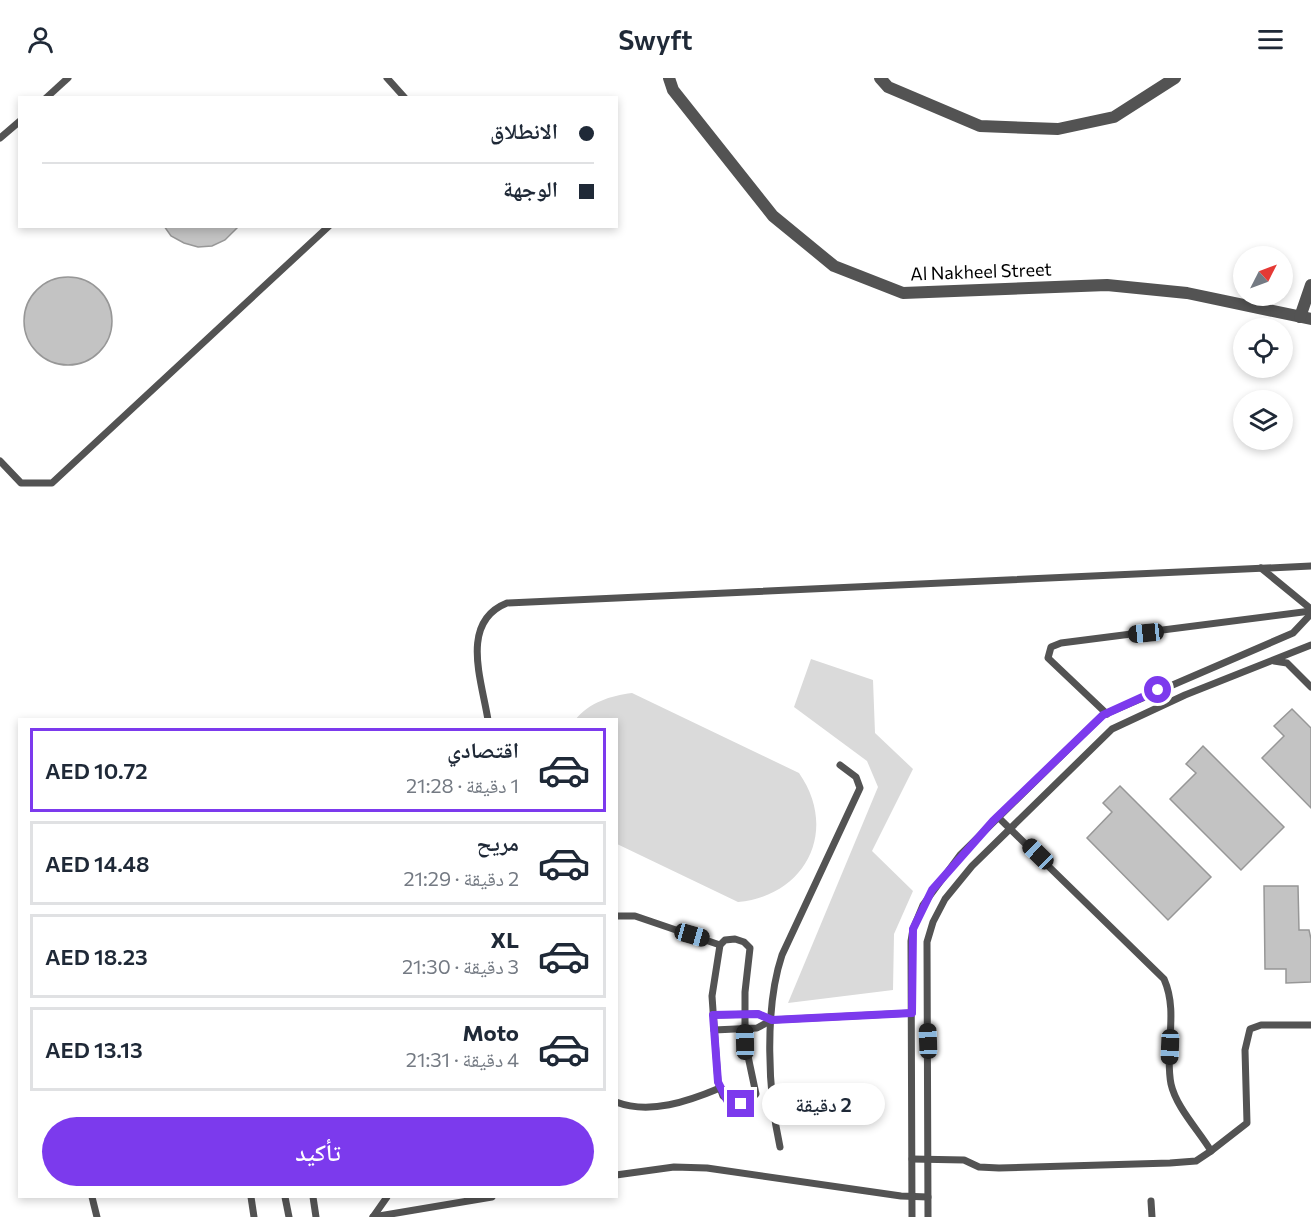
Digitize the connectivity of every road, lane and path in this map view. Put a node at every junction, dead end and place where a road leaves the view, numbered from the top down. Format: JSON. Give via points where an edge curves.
{"nodes":[{"id":1,"x":68,"y":78,"type":"edge"},
{"id":2,"x":387,"y":78,"type":"edge"},
{"id":3,"x":669,"y":78,"type":"edge"},
{"id":4,"x":880,"y":78,"type":"edge"},
{"id":5,"x":1175,"y":78,"type":"edge"},
{"id":6,"x":48,"y":96,"type":"edge"},
{"id":7,"x":403,"y":96,"type":"edge"},
{"id":8,"x":18,"y":123,"type":"edge"},
{"id":9,"x":0,"y":138,"type":"edge"},
{"id":10,"x":326,"y":228,"type":"edge"},
{"id":11,"x":1311,"y":285,"type":"edge"},
{"id":12,"x":1306,"y":318,"type":"edge"},
{"id":13,"x":0,"y":461,"type":"edge"},
{"id":14,"x":1311,"y":566,"type":"edge"},
{"id":15,"x":1261,"y":568,"type":"junction"},
{"id":16,"x":1311,"y":611,"type":"edge"},
{"id":17,"x":1311,"y":645,"type":"edge"},
{"id":18,"x":1272,"y":660,"type":"junction"},
{"id":19,"x":1311,"y":687,"type":"edge"},
{"id":20,"x":1107,"y":714,"type":"junction"},
{"id":21,"x":488,"y":718,"type":"edge"},
{"id":22,"x":840,"y":765,"type":"dead end"},
{"id":23,"x":998,"y":816,"type":"junction"},
{"id":24,"x":1010,"y":828,"type":"junction"},
{"id":25,"x":618,"y":916,"type":"edge"},
{"id":26,"x":720,"y":945,"type":"junction"},
{"id":27,"x":912,"y":1013,"type":"junction"},
{"id":28,"x":745,"y":1014,"type":"junction"},
{"id":29,"x":713,"y":1015,"type":"junction"},
{"id":30,"x":772,"y":1020,"type":"junction"},
{"id":31,"x":1311,"y":1025,"type":"edge"},
{"id":32,"x":745,"y":1029,"type":"junction"},
{"id":33,"x":714,"y":1030,"type":"junction"},
{"id":34,"x":720,"y":1088,"type":"junction"},
{"id":35,"x":618,"y":1102,"type":"edge"},
{"id":36,"x":780,"y":1147,"type":"dead end"},
{"id":37,"x":1211,"y":1151,"type":"junction"},
{"id":38,"x":912,"y":1159,"type":"junction"},
{"id":39,"x":928,"y":1159,"type":"junction"},
{"id":40,"x":618,"y":1175,"type":"edge"},
{"id":41,"x":912,"y":1196,"type":"junction"},
{"id":42,"x":928,"y":1197,"type":"junction"},
{"id":43,"x":92,"y":1198,"type":"edge"},
{"id":44,"x":250,"y":1198,"type":"edge"},
{"id":45,"x":285,"y":1198,"type":"edge"},
{"id":46,"x":313,"y":1198,"type":"edge"},
{"id":47,"x":386,"y":1198,"type":"edge"},
{"id":48,"x":482,"y":1198,"type":"edge"},
{"id":49,"x":1151,"y":1201,"type":"dead end"},
{"id":50,"x":97,"y":1217,"type":"edge"},
{"id":51,"x":254,"y":1217,"type":"edge"},
{"id":52,"x":289,"y":1217,"type":"edge"},
{"id":53,"x":316,"y":1217,"type":"edge"},
{"id":54,"x":373,"y":1217,"type":"edge"},
{"id":55,"x":912,"y":1217,"type":"edge"},
{"id":56,"x":928,"y":1217,"type":"edge"},
{"id":57,"x":1152,"y":1217,"type":"edge"}],
"edges":[{"from":1,"to":6,"type":"lane"},
{"from":2,"to":7,"type":"lane"},
{"from":3,"to":12,"type":"street","name":"Al Nakheel Street","via":[[673,90],[773,216],[834,266],[903,293],[1107,285],[1187,293]]},
{"from":4,"to":5,"type":"street","via":[[888,87],[980,126],[1058,129],[1114,117]]},
{"from":8,"to":9,"type":"lane"},
{"from":10,"to":13,"type":"lane","via":[[52,483],[21,483]]},
{"from":11,"to":12,"type":"street"},
{"from":14,"to":15,"type":"lane"},
{"from":15,"to":16,"type":"lane"},
{"from":15,"to":21,"type":"lane","via":[[507,603],[485,617],[477,634]]},
{"from":16,"to":20,"type":"lane","via":[[1293,633]]},
{"from":16,"to":20,"type":"lane","via":[[1052,647],[1048,658]]},
{"from":17,"to":18,"type":"lane"},
{"from":18,"to":19,"type":"lane","via":[[1287,663]]},
{"from":18,"to":24,"type":"lane","via":[[1112,729]]},
{"from":20,"to":23,"type":"lane"},
{"from":22,"to":30,"type":"lane","via":[[856,777],[860,788],[782,955]]},
{"from":23,"to":24,"type":"lane"},
{"from":23,"to":27,"type":"lane","via":[[953,864],[918,915],[911,941]]},
{"from":24,"to":37,"type":"lane","via":[[1164,979],[1171,995],[1172,1084],[1177,1099]]},
{"from":24,"to":39,"type":"lane","via":[[945,899],[928,933]]},
{"from":25,"to":26,"type":"lane","via":[[635,916]]},
{"from":26,"to":28,"type":"lane","via":[[735,939],[750,948]]},
{"from":26,"to":29,"type":"lane"},
{"from":27,"to":30,"type":"lane"},
{"from":27,"to":38,"type":"lane"},
{"from":28,"to":29,"type":"lane"},
{"from":28,"to":30,"type":"lane"},
{"from":28,"to":32,"type":"lane"},
{"from":29,"to":33,"type":"lane"},
{"from":30,"to":32,"type":"lane"},
{"from":30,"to":36,"type":"lane","via":[[773,1106]]},
{"from":31,"to":37,"type":"lane","via":[[1261,1025],[1250,1029],[1245,1050],[1247,1123]]},
{"from":32,"to":33,"type":"lane"},
{"from":32,"to":34,"type":"lane","via":[[756,1094],[748,1102],[733,1105]]},
{"from":33,"to":34,"type":"lane"},
{"from":34,"to":35,"type":"lane","via":[[671,1104],[641,1107]]},
{"from":37,"to":39,"type":"lane","via":[[1196,1161],[1179,1163],[999,1168],[979,1167],[964,1160]]},
{"from":38,"to":39,"type":"lane"},
{"from":38,"to":41,"type":"lane"},
{"from":39,"to":42,"type":"lane"},
{"from":40,"to":41,"type":"lane","via":[[653,1168],[707,1168]]},
{"from":41,"to":42,"type":"lane"},
{"from":41,"to":55,"type":"lane"},
{"from":42,"to":56,"type":"lane"},
{"from":43,"to":50,"type":"lane"},
{"from":44,"to":51,"type":"lane"},
{"from":45,"to":52,"type":"lane"},
{"from":46,"to":53,"type":"lane"},
{"from":47,"to":54,"type":"lane"},
{"from":48,"to":54,"type":"lane"},
{"from":49,"to":57,"type":"lane"}]}
